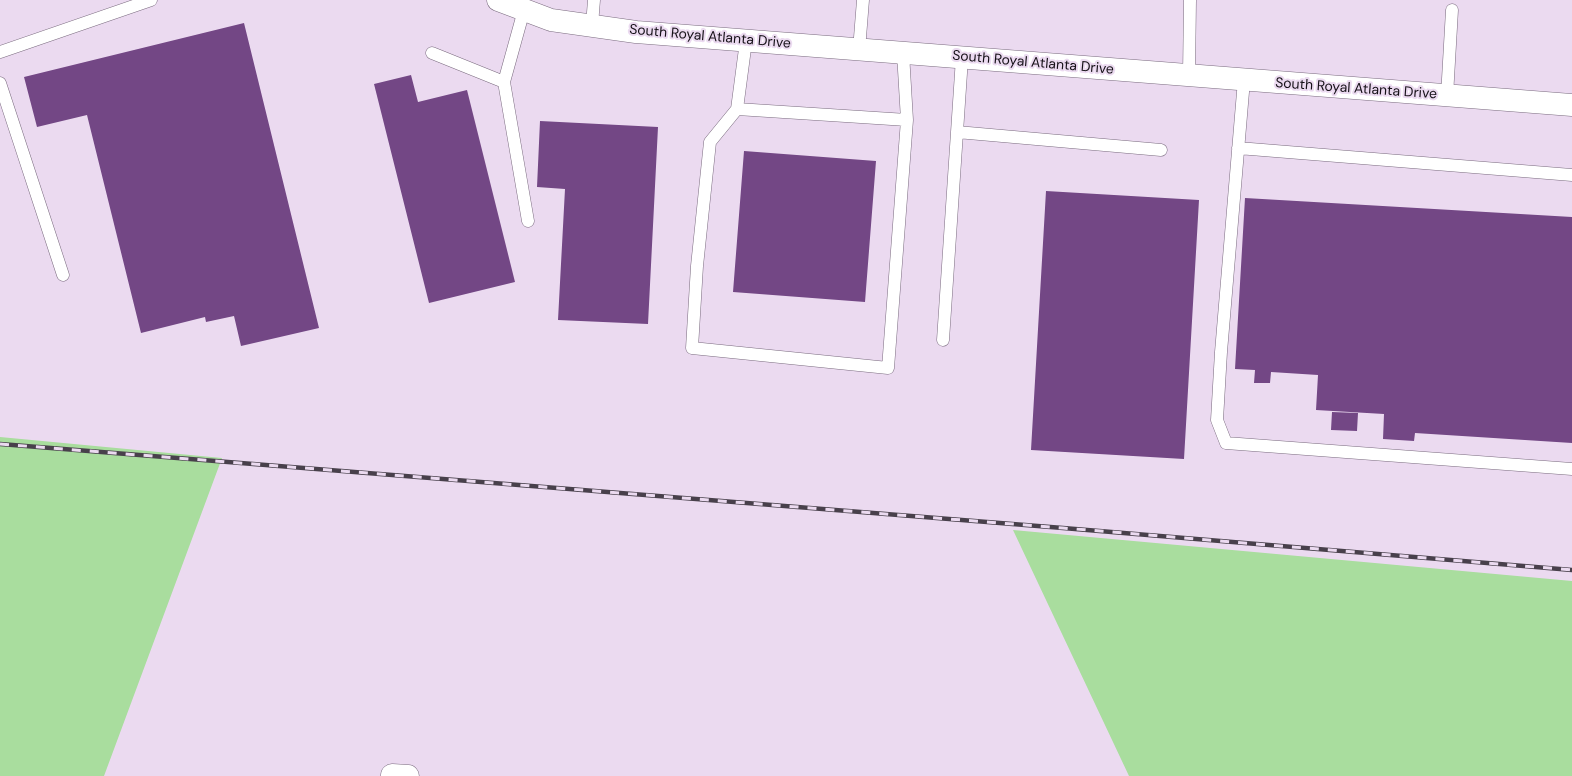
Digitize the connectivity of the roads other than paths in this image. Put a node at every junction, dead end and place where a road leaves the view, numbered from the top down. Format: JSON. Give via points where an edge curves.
{"nodes":[{"id":1,"x":151,"y":0,"type":"edge"},
{"id":2,"x":498,"y":0,"type":"edge"},
{"id":3,"x":594,"y":0,"type":"edge"},
{"id":4,"x":863,"y":0,"type":"edge"},
{"id":5,"x":1190,"y":0,"type":"edge"},
{"id":6,"x":524,"y":10,"type":"junction"},
{"id":7,"x":1452,"y":10,"type":"dead end"},
{"id":8,"x":592,"y":25,"type":"junction"},
{"id":9,"x":746,"y":40,"type":"junction"},
{"id":10,"x":859,"y":50,"type":"junction"},
{"id":11,"x":0,"y":52,"type":"edge"},
{"id":12,"x":432,"y":53,"type":"dead end"},
{"id":13,"x":903,"y":53,"type":"junction"},
{"id":14,"x":962,"y":58,"type":"junction"},
{"id":15,"x":1188,"y":75,"type":"junction"},
{"id":16,"x":1244,"y":80,"type":"junction"},
{"id":17,"x":504,"y":82,"type":"junction"},
{"id":18,"x":0,"y":83,"type":"edge"},
{"id":19,"x":1447,"y":96,"type":"junction"},
{"id":20,"x":1572,"y":105,"type":"edge"},
{"id":21,"x":737,"y":109,"type":"junction"},
{"id":22,"x":907,"y":120,"type":"junction"},
{"id":23,"x":957,"y":132,"type":"junction"},
{"id":24,"x":1238,"y":148,"type":"junction"},
{"id":25,"x":1161,"y":150,"type":"dead end"},
{"id":26,"x":1572,"y":175,"type":"edge"},
{"id":27,"x":528,"y":221,"type":"dead end"},
{"id":28,"x":63,"y":275,"type":"dead end"},
{"id":29,"x":943,"y":340,"type":"dead end"},
{"id":30,"x":1572,"y":469,"type":"edge"}],
"edges":[{"from":1,"to":11,"type":"lane"},
{"from":2,"to":6,"type":"street","name":"South Royal Atlanta Drive"},
{"from":3,"to":8,"type":"lane"},
{"from":4,"to":10,"type":"lane"},
{"from":5,"to":15,"type":"lane"},
{"from":6,"to":8,"type":"street","name":"South Royal Atlanta Drive","via":[[551,20]]},
{"from":6,"to":17,"type":"lane"},
{"from":7,"to":19,"type":"lane"},
{"from":8,"to":9,"type":"street","name":"South Royal Atlanta Drive","via":[[636,32]]},
{"from":9,"to":10,"type":"street","name":"South Royal Atlanta Drive"},
{"from":9,"to":21,"type":"lane"},
{"from":10,"to":13,"type":"street","name":"South Royal Atlanta Drive"},
{"from":12,"to":17,"type":"lane"},
{"from":13,"to":14,"type":"street","name":"South Royal Atlanta Drive"},
{"from":13,"to":22,"type":"lane"},
{"from":14,"to":15,"type":"street","name":"South Royal Atlanta Drive"},
{"from":14,"to":23,"type":"lane"},
{"from":15,"to":16,"type":"street","name":"South Royal Atlanta Drive"},
{"from":16,"to":19,"type":"street","name":"South Royal Atlanta Drive"},
{"from":16,"to":24,"type":"lane"},
{"from":17,"to":27,"type":"lane"},
{"from":18,"to":28,"type":"lane"},
{"from":19,"to":20,"type":"street","name":"South Royal Atlanta Drive"},
{"from":21,"to":22,"type":"lane"},
{"from":21,"to":22,"type":"lane","via":[[710,142],[692,348],[888,368]]},
{"from":23,"to":25,"type":"lane"},
{"from":23,"to":29,"type":"lane"},
{"from":24,"to":26,"type":"lane"},
{"from":24,"to":30,"type":"lane","via":[[1217,420],[1226,443]]}]}
